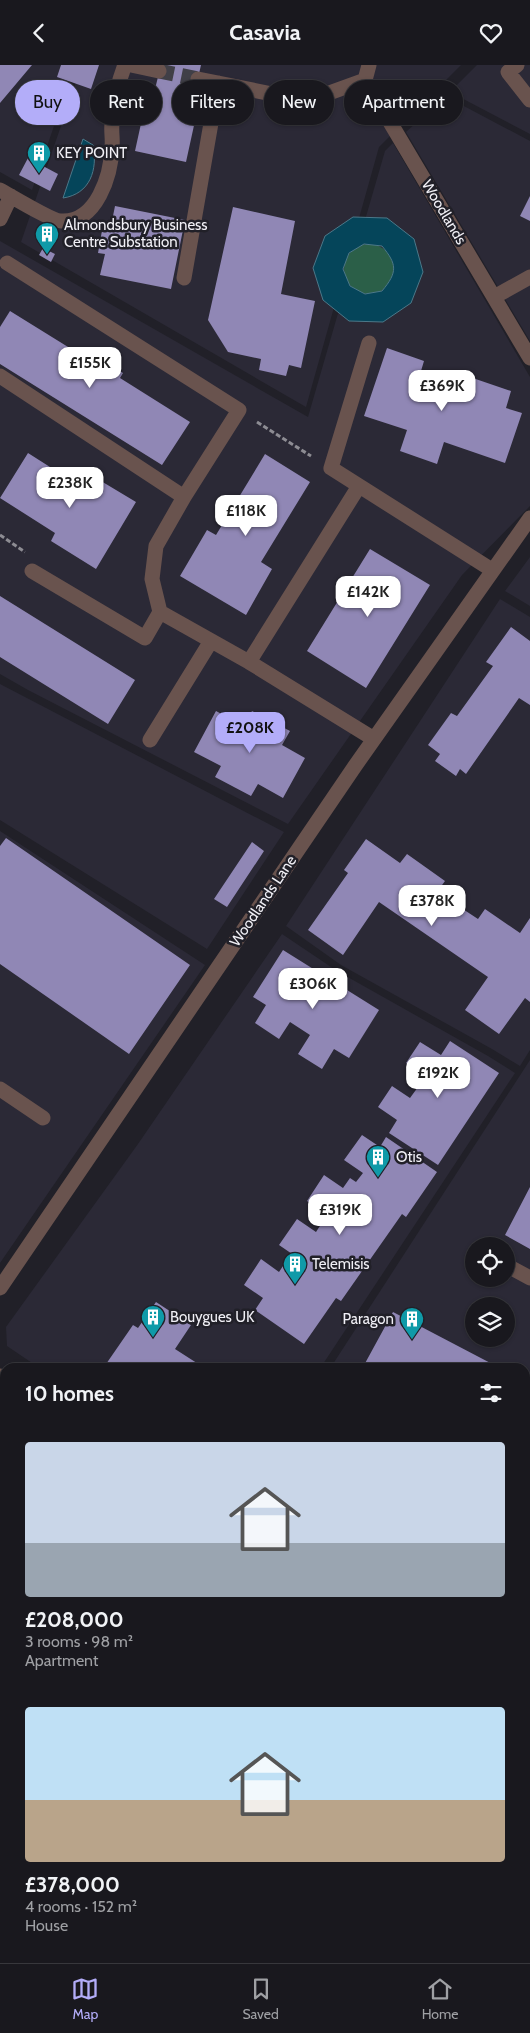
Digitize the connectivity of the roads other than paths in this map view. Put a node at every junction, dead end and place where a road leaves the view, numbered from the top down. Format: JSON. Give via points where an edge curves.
{"nodes":[{"id":1,"x":125,"y":65,"type":"edge"},
{"id":2,"x":131,"y":65,"type":"edge"},
{"id":3,"x":517,"y":65,"type":"edge"},
{"id":4,"x":160,"y":71,"type":"tunnel mouth"},
{"id":5,"x":367,"y":72,"type":"edge"},
{"id":6,"x":198,"y":79,"type":"tunnel mouth"},
{"id":7,"x":203,"y":80,"type":"edge"},
{"id":8,"x":254,"y":90,"type":"edge"},
{"id":9,"x":530,"y":100,"type":"edge"},
{"id":10,"x":211,"y":125,"type":"edge"},
{"id":11,"x":6,"y":193,"type":"edge"},
{"id":12,"x":0,"y":219,"type":"edge"},
{"id":13,"x":6,"y":263,"type":"dead end"},
{"id":14,"x":530,"y":277,"type":"edge"},
{"id":15,"x":184,"y":278,"type":"dead end"},
{"id":16,"x":494,"y":297,"type":"junction"},
{"id":17,"x":369,"y":343,"type":"dead end"},
{"id":18,"x":529,"y":355,"type":"edge"},
{"id":19,"x":0,"y":376,"type":"edge"},
{"id":20,"x":359,"y":486,"type":"junction"},
{"id":21,"x":184,"y":497,"type":"junction"},
{"id":22,"x":530,"y":518,"type":"edge"},
{"id":23,"x":492,"y":570,"type":"junction"},
{"id":24,"x":32,"y":571,"type":"dead end"},
{"id":25,"x":160,"y":612,"type":"junction"},
{"id":26,"x":211,"y":641,"type":"junction"},
{"id":27,"x":249,"y":662,"type":"junction"},
{"id":28,"x":374,"y":739,"type":"junction"},
{"id":29,"x":150,"y":740,"type":"dead end"},
{"id":30,"x":0,"y":1089,"type":"edge"},
{"id":31,"x":43,"y":1118,"type":"dead end"},
{"id":32,"x":515,"y":1270,"type":"edge"},
{"id":33,"x":530,"y":1278,"type":"edge"},
{"id":34,"x":0,"y":1288,"type":"edge"}],
"edges":[{"from":1,"to":11,"type":"street","via":[[118,83],[111,127],[108,172],[98,199],[89,210],[77,218],[60,221]]},
{"from":2,"to":4,"type":"street"},
{"from":3,"to":9,"type":"street","via":[[508,72]]},
{"from":5,"to":8,"type":"street","via":[[307,101]]},
{"from":5,"to":16,"type":"street","name":"Woodlands"},
{"from":6,"to":7,"type":"street"},
{"from":10,"to":15,"type":"street"},
{"from":11,"to":12,"type":"street"},
{"from":13,"to":21,"type":"street","via":[[239,410]]},
{"from":14,"to":16,"type":"street"},
{"from":16,"to":18,"type":"street","name":"Woodlands"},
{"from":17,"to":20,"type":"street","via":[[331,468]]},
{"from":19,"to":21,"type":"street"},
{"from":20,"to":23,"type":"street"},
{"from":20,"to":27,"type":"street"},
{"from":21,"to":25,"type":"street","via":[[156,546],[152,579]]},
{"from":22,"to":23,"type":"street","name":"Woodlands Lane"},
{"from":23,"to":28,"type":"street","name":"Woodlands Lane"},
{"from":24,"to":25,"type":"street","via":[[145,638]]},
{"from":25,"to":26,"type":"street"},
{"from":26,"to":27,"type":"street"},
{"from":26,"to":29,"type":"street"},
{"from":27,"to":28,"type":"street"},
{"from":28,"to":34,"type":"street","name":"Woodlands Lane"},
{"from":30,"to":31,"type":"street"},
{"from":32,"to":33,"type":"street"}]}
